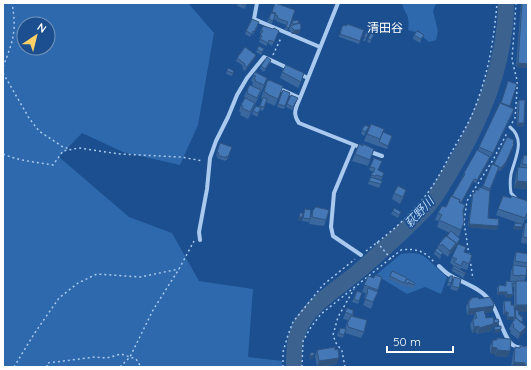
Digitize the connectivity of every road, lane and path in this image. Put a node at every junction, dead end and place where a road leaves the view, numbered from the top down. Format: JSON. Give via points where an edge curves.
{"nodes":[{"id":1,"x":12,"y":3,"type":"edge"},
{"id":2,"x":257,"y":3,"type":"edge"},
{"id":3,"x":338,"y":3,"type":"edge"},
{"id":4,"x":497,"y":3,"type":"edge"},
{"id":5,"x":516,"y":3,"type":"edge"},
{"id":6,"x":284,"y":32,"type":"junction"},
{"id":7,"x":320,"y":47,"type":"junction"},
{"id":8,"x":271,"y":60,"type":"junction"},
{"id":9,"x":3,"y":67,"type":"edge"},
{"id":10,"x":3,"y":73,"type":"edge"},
{"id":11,"x":251,"y":74,"type":"junction"},
{"id":12,"x":258,"y":78,"type":"edge"},
{"id":13,"x":308,"y":78,"type":"junction"},
{"id":14,"x":272,"y":85,"type":"edge"},
{"id":15,"x":300,"y":98,"type":"junction"},
{"id":16,"x":510,"y":127,"type":"junction"},
{"id":17,"x":354,"y":145,"type":"junction"},
{"id":18,"x":72,"y":149,"type":"junction"},
{"id":19,"x":3,"y":154,"type":"edge"},
{"id":20,"x":382,"y":156,"type":"dead end"},
{"id":21,"x":210,"y":162,"type":"junction"},
{"id":22,"x":517,"y":199,"type":"edge"},
{"id":23,"x":199,"y":232,"type":"junction"},
{"id":24,"x":200,"y":240,"type":"dead end"},
{"id":25,"x":377,"y":242,"type":"junction"},
{"id":26,"x":361,"y":255,"type":"junction"},
{"id":27,"x":391,"y":259,"type":"junction"},
{"id":28,"x":438,"y":266,"type":"joint"},
{"id":29,"x":179,"y":269,"type":"junction"},
{"id":30,"x":474,"y":287,"type":"junction"},
{"id":31,"x":355,"y":288,"type":"junction"},
{"id":32,"x":528,"y":348,"type":"edge"},
{"id":33,"x":130,"y":357,"type":"junction"},
{"id":34,"x":14,"y":367,"type":"edge"},
{"id":35,"x":47,"y":367,"type":"edge"},
{"id":36,"x":120,"y":367,"type":"edge"},
{"id":37,"x":141,"y":367,"type":"edge"},
{"id":38,"x":283,"y":367,"type":"edge"},
{"id":39,"x":302,"y":367,"type":"edge"},
{"id":40,"x":345,"y":367,"type":"edge"}],
"edges":[{"from":1,"to":9,"type":"path","via":[[15,19],[13,40]]},
{"from":2,"to":6,"type":"street","via":[[254,19]]},
{"from":3,"to":7,"type":"street"},
{"from":4,"to":25,"type":"path","via":[[491,56],[473,112],[426,196],[406,218]]},
{"from":5,"to":16,"type":"path","via":[[512,60],[517,90],[515,118]]},
{"from":6,"to":7,"type":"street"},
{"from":6,"to":8,"type":"path"},
{"from":7,"to":13,"type":"street"},
{"from":8,"to":11,"type":"street","via":[[263,56]]},
{"from":8,"to":13,"type":"street"},
{"from":10,"to":18,"type":"path","via":[[39,131],[63,148]]},
{"from":11,"to":12,"type":"street"},
{"from":11,"to":21,"type":"street","via":[[237,95],[216,141]]},
{"from":13,"to":15,"type":"street"},
{"from":14,"to":15,"type":"street"},
{"from":15,"to":17,"type":"street","via":[[295,111],[299,123]]},
{"from":16,"to":22,"type":"lane","via":[[519,138],[510,184],[511,193]]},
{"from":16,"to":30,"type":"path","via":[[467,201],[464,222]]},
{"from":17,"to":20,"type":"street"},
{"from":17,"to":26,"type":"street","via":[[334,193],[331,227],[333,236]]},
{"from":18,"to":19,"type":"path","via":[[63,151],[53,165],[17,160]]},
{"from":18,"to":21,"type":"path","via":[[181,157]]},
{"from":21,"to":23,"type":"street"},
{"from":23,"to":24,"type":"street"},
{"from":23,"to":29,"type":"path"},
{"from":25,"to":26,"type":"path"},
{"from":25,"to":27,"type":"path"},
{"from":26,"to":38,"type":"path","via":[[323,285],[293,322],[283,352]]},
{"from":27,"to":28,"type":"path","via":[[402,250],[419,250]]},
{"from":27,"to":31,"type":"path"},
{"from":28,"to":30,"type":"street"},
{"from":29,"to":33,"type":"path","via":[[153,310]]},
{"from":29,"to":34,"type":"path","via":[[140,277],[96,274],[78,283],[59,298]]},
{"from":30,"to":32,"type":"street","via":[[496,309],[508,340],[520,348]]},
{"from":31,"to":39,"type":"path","via":[[321,314],[311,327],[303,341]]},
{"from":31,"to":40,"type":"path","via":[[338,317],[333,335],[342,351]]},
{"from":33,"to":35,"type":"path","via":[[121,354],[107,358],[95,356],[47,363]]},
{"from":33,"to":36,"type":"path"},
{"from":33,"to":37,"type":"path","via":[[136,359]]}]}
